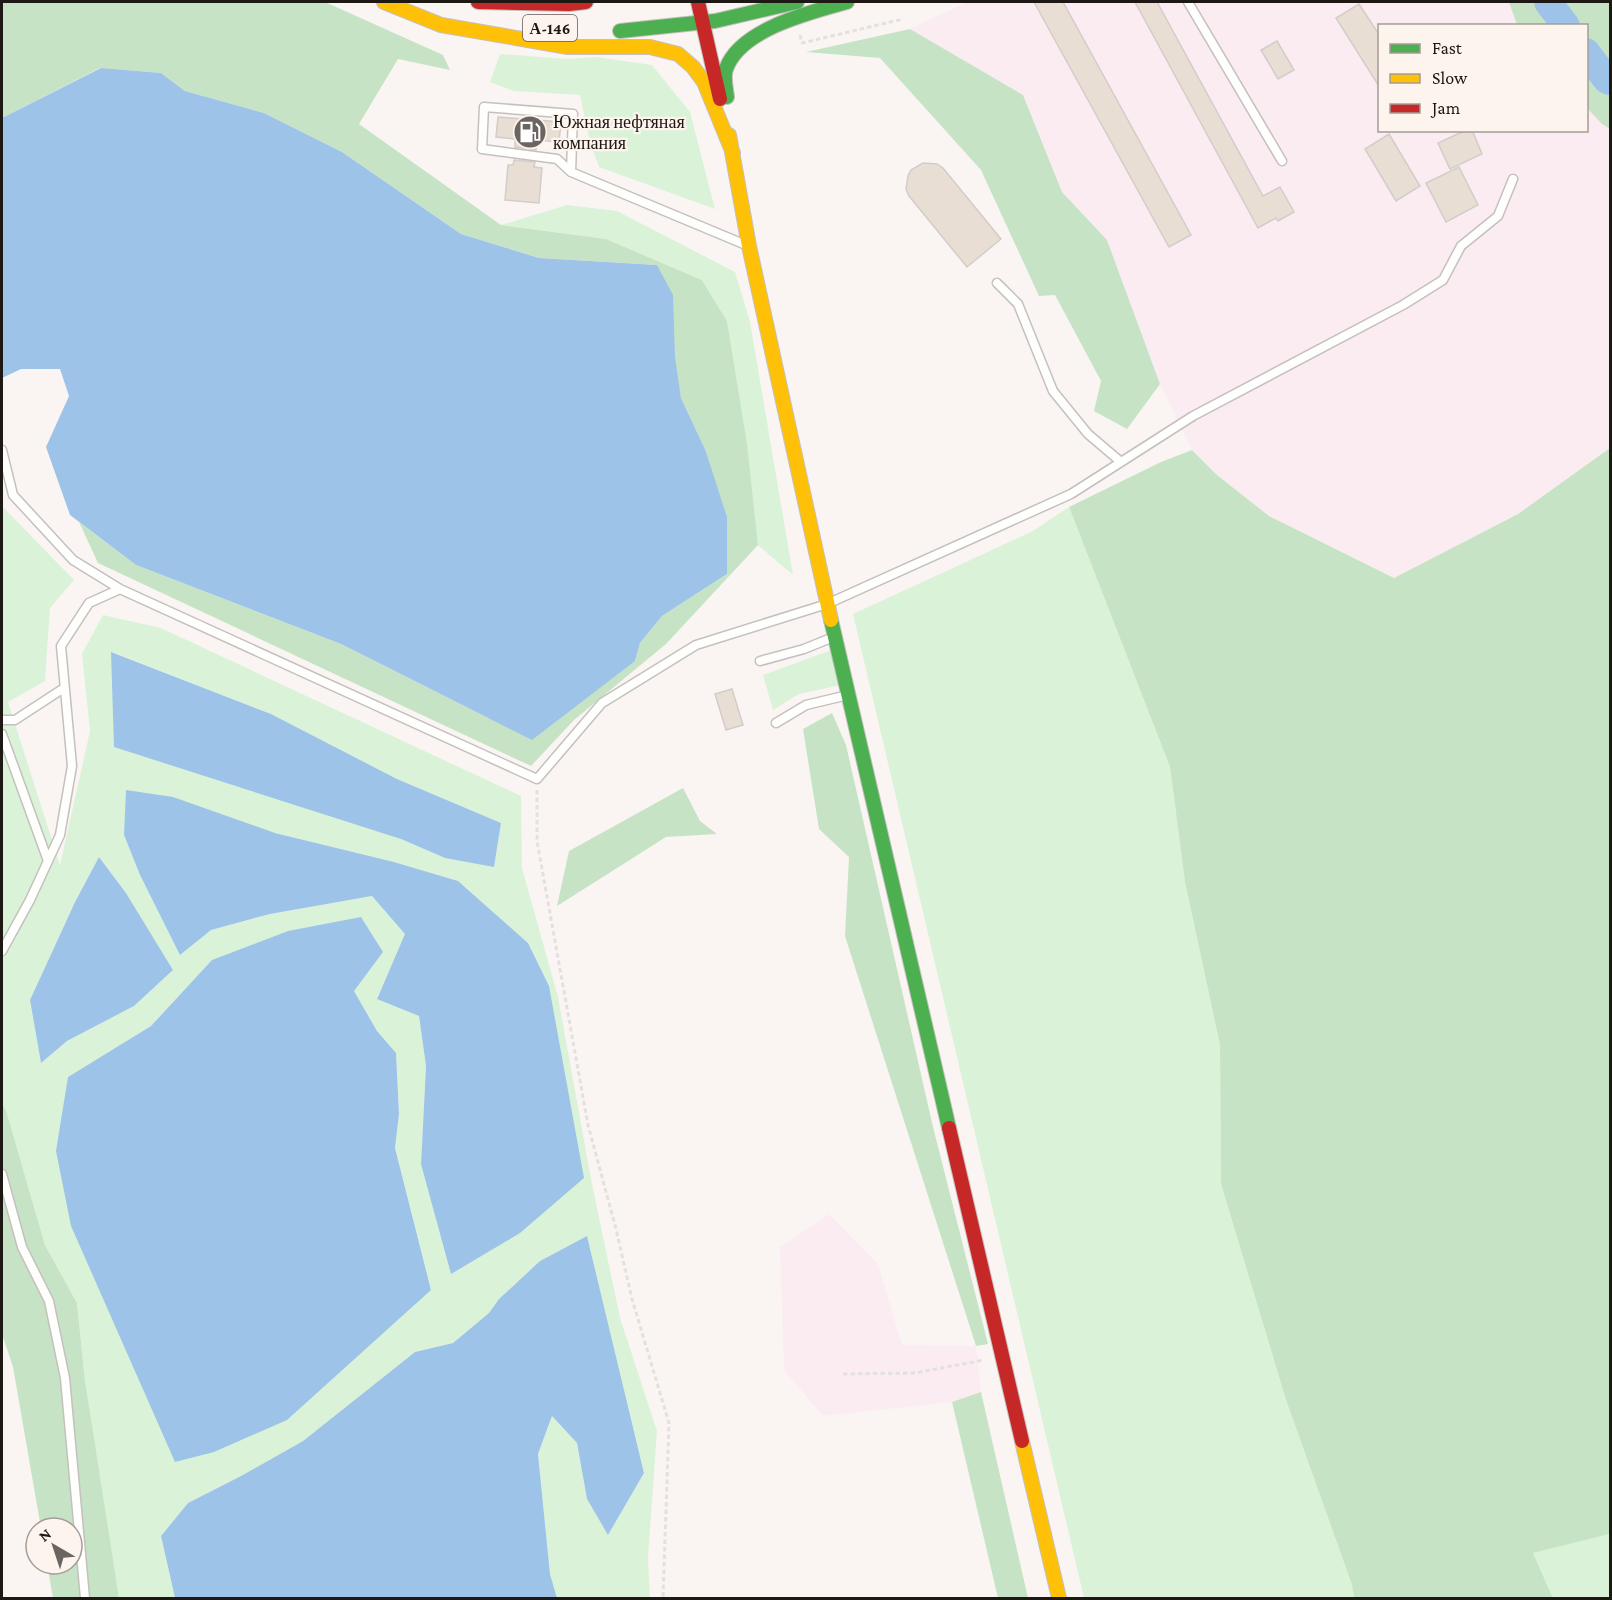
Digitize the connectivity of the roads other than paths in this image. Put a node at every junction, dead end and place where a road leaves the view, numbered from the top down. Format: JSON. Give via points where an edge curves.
{"nodes":[{"id":1,"x":384,"y":2,"type":"edge"},
{"id":2,"x":398,"y":2,"type":"edge"},
{"id":3,"x":478,"y":2,"type":"edge"},
{"id":4,"x":586,"y":2,"type":"edge"},
{"id":5,"x":698,"y":2,"type":"edge"},
{"id":6,"x":797,"y":2,"type":"edge"},
{"id":7,"x":847,"y":2,"type":"edge"},
{"id":8,"x":1188,"y":2,"type":"edge"},
{"id":9,"x":704,"y":23,"type":"junction"},
{"id":10,"x":523,"y":25,"type":"dead end"},
{"id":11,"x":601,"y":31,"type":"dead end"},
{"id":12,"x":728,"y":133,"type":"junction"},
{"id":13,"x":733,"y":153,"type":"junction"},
{"id":14,"x":1282,"y":162,"type":"dead end"},
{"id":15,"x":571,"y":172,"type":"junction"},
{"id":16,"x":1513,"y":179,"type":"dead end"},
{"id":17,"x":749,"y":246,"type":"junction"},
{"id":18,"x":997,"y":283,"type":"dead end"},
{"id":19,"x":2,"y":450,"type":"edge"},
{"id":20,"x":1121,"y":462,"type":"junction"},
{"id":21,"x":120,"y":589,"type":"junction"},
{"id":22,"x":827,"y":604,"type":"junction"},
{"id":23,"x":834,"y":636,"type":"junction"},
{"id":24,"x":760,"y":661,"type":"dead end"},
{"id":25,"x":64,"y":688,"type":"junction"},
{"id":26,"x":848,"y":695,"type":"junction"},
{"id":27,"x":2,"y":720,"type":"edge"},
{"id":28,"x":776,"y":723,"type":"dead end"},
{"id":29,"x":2,"y":734,"type":"edge"},
{"id":30,"x":48,"y":861,"type":"junction"},
{"id":31,"x":2,"y":951,"type":"edge"},
{"id":32,"x":2,"y":1174,"type":"edge"},
{"id":33,"x":85,"y":1599,"type":"edge"},
{"id":34,"x":1059,"y":1599,"type":"edge"}],
"edges":[{"from":1,"to":13,"type":"main road","via":[[441,25],[567,47],[650,47],[678,54],[704,82]]},
{"from":2,"to":10,"type":"main road","number":"А-146","via":[[468,18]]},
{"from":3,"to":4,"type":"main road"},
{"from":5,"to":9,"type":"main road"},
{"from":6,"to":9,"type":"main road","number":"А-146"},
{"from":7,"to":12,"type":"main road","via":[[774,26],[753,38],[732,59],[726,70]]},
{"from":8,"to":14,"type":"lane"},
{"from":9,"to":11,"type":"main road","number":"А-146"},
{"from":9,"to":12,"type":"main road"},
{"from":12,"to":13,"type":"main road"},
{"from":13,"to":17,"type":"main road"},
{"from":15,"to":15,"type":"lane","via":[[573,114],[484,107],[482,148],[557,159]]},
{"from":15,"to":17,"type":"lane"},
{"from":16,"to":20,"type":"lane","via":[[1498,216],[1461,246],[1443,280],[1193,416]]},
{"from":17,"to":22,"type":"main road"},
{"from":18,"to":20,"type":"lane","via":[[1018,304],[1053,391],[1088,434]]},
{"from":19,"to":21,"type":"lane","via":[[13,495],[73,560]]},
{"from":20,"to":22,"type":"lane","via":[[1071,494]]},
{"from":21,"to":22,"type":"lane","via":[[537,779],[602,702],[696,645]]},
{"from":21,"to":25,"type":"lane","via":[[89,603],[61,646]]},
{"from":22,"to":23,"type":"main road"},
{"from":23,"to":24,"type":"lane"},
{"from":23,"to":26,"type":"main road"},
{"from":25,"to":27,"type":"lane","via":[[15,720]]},
{"from":25,"to":30,"type":"lane","via":[[72,766],[60,835]]},
{"from":26,"to":28,"type":"lane","via":[[806,705]]},
{"from":26,"to":34,"type":"main road"},
{"from":29,"to":30,"type":"lane"},
{"from":30,"to":31,"type":"lane"},
{"from":32,"to":33,"type":"lane","via":[[22,1247],[49,1301],[65,1378]]}]}
